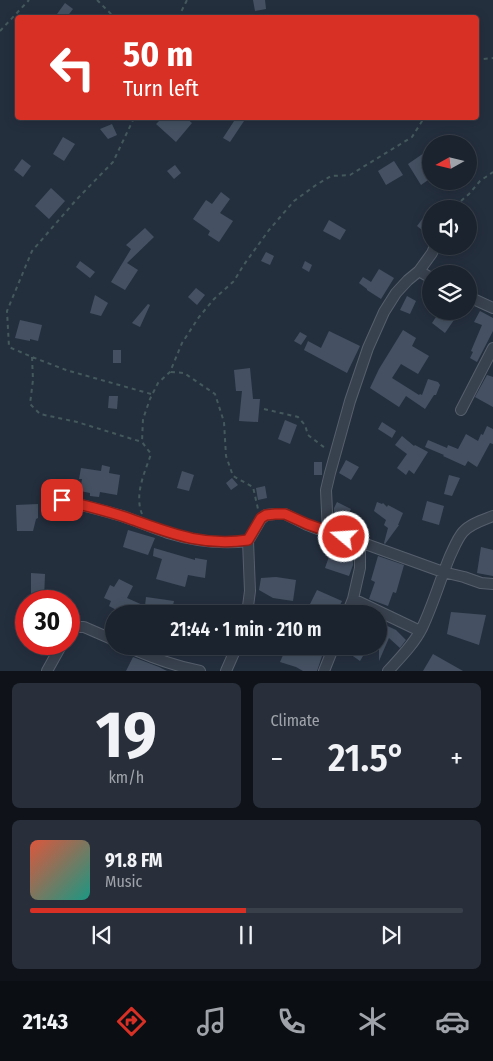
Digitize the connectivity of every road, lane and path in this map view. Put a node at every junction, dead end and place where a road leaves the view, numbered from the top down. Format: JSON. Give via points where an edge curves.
{"nodes":[{"id":1,"x":29,"y":0,"type":"edge"},
{"id":2,"x":97,"y":0,"type":"edge"},
{"id":3,"x":187,"y":0,"type":"edge"},
{"id":4,"x":112,"y":15,"type":"edge"},
{"id":5,"x":180,"y":15,"type":"edge"},
{"id":6,"x":0,"y":31,"type":"edge"},
{"id":7,"x":493,"y":58,"type":"edge"},
{"id":8,"x":479,"y":60,"type":"edge"},
{"id":9,"x":133,"y":120,"type":"edge"},
{"id":10,"x":423,"y":120,"type":"edge"},
{"id":11,"x":493,"y":172,"type":"edge"},
{"id":12,"x":463,"y":200,"type":"edge"},
{"id":13,"x":431,"y":255,"type":"edge"},
{"id":14,"x":419,"y":271,"type":"junction"},
{"id":15,"x":422,"y":273,"type":"edge"},
{"id":16,"x":477,"y":301,"type":"edge"},
{"id":17,"x":493,"y":308,"type":"edge"},
{"id":18,"x":493,"y":348,"type":"edge"},
{"id":19,"x":32,"y":357,"type":"junction"},
{"id":20,"x":170,"y":372,"type":"junction"},
{"id":21,"x":152,"y":394,"type":"junction"},
{"id":22,"x":264,"y":409,"type":"dead end"},
{"id":23,"x":462,"y":410,"type":"dead end"},
{"id":24,"x":142,"y":442,"type":"junction"},
{"id":25,"x":334,"y":455,"type":"junction"},
{"id":26,"x":51,"y":498,"type":"dead end"},
{"id":27,"x":493,"y":516,"type":"edge"},
{"id":28,"x":261,"y":518,"type":"junction"},
{"id":29,"x":148,"y":526,"type":"junction"},
{"id":30,"x":328,"y":532,"type":"junction"},
{"id":31,"x":248,"y":540,"type":"junction"},
{"id":32,"x":360,"y":542,"type":"junction"},
{"id":33,"x":443,"y":572,"type":"junction"},
{"id":34,"x":493,"y":584,"type":"edge"},
{"id":35,"x":353,"y":598,"type":"junction"},
{"id":36,"x":249,"y":605,"type":"edge"},
{"id":37,"x":350,"y":605,"type":"edge"},
{"id":38,"x":80,"y":627,"type":"edge"},
{"id":39,"x":420,"y":631,"type":"junction"},
{"id":40,"x":105,"y":636,"type":"edge"},
{"id":41,"x":56,"y":655,"type":"edge"},
{"id":42,"x":147,"y":655,"type":"edge"},
{"id":43,"x":233,"y":655,"type":"edge"},
{"id":44,"x":330,"y":655,"type":"edge"},
{"id":45,"x":47,"y":671,"type":"edge"},
{"id":46,"x":200,"y":671,"type":"edge"},
{"id":47,"x":226,"y":671,"type":"edge"},
{"id":48,"x":324,"y":671,"type":"edge"},
{"id":49,"x":388,"y":671,"type":"edge"}],
"edges":[{"from":1,"to":6,"type":"path"},
{"from":2,"to":4,"type":"path"},
{"from":3,"to":5,"type":"path"},
{"from":7,"to":8,"type":"path"},
{"from":9,"to":19,"type":"path","via":[[113,162],[32,251],[6,311],[9,346]]},
{"from":10,"to":20,"type":"path","via":[[412,137],[350,175],[331,176],[294,201],[269,230],[234,281],[199,317],[182,343]]},
{"from":11,"to":12,"type":"path","via":[[480,180]]},
{"from":13,"to":14,"type":"street"},
{"from":14,"to":15,"type":"street"},
{"from":14,"to":25,"type":"street","via":[[396,292],[384,312],[368,348]]},
{"from":16,"to":17,"type":"street"},
{"from":18,"to":23,"type":"street"},
{"from":19,"to":21,"type":"path"},
{"from":19,"to":24,"type":"path","via":[[30,404],[40,414]]},
{"from":20,"to":21,"type":"path"},
{"from":20,"to":28,"type":"path","via":[[184,373],[215,394],[224,422],[226,456],[233,476],[253,488]]},
{"from":21,"to":24,"type":"path","via":[[143,419]]},
{"from":22,"to":25,"type":"path","via":[[298,417],[308,435]]},
{"from":24,"to":29,"type":"path","via":[[151,454],[141,482],[140,507]]},
{"from":25,"to":30,"type":"street","via":[[326,490]]},
{"from":26,"to":29,"type":"street"},
{"from":27,"to":33,"type":"street","via":[[463,532]]},
{"from":28,"to":30,"type":"street","via":[[285,514]]},
{"from":28,"to":31,"type":"street"},
{"from":29,"to":31,"type":"street","via":[[194,539]]},
{"from":30,"to":32,"type":"street"},
{"from":31,"to":36,"type":"street"},
{"from":32,"to":33,"type":"street"},
{"from":32,"to":35,"type":"street","via":[[360,568]]},
{"from":33,"to":34,"type":"street","via":[[481,584]]},
{"from":33,"to":39,"type":"street"},
{"from":35,"to":37,"type":"street"},
{"from":35,"to":39,"type":"street"},
{"from":38,"to":40,"type":"street"},
{"from":39,"to":49,"type":"street"},
{"from":41,"to":45,"type":"street"},
{"from":42,"to":46,"type":"street"},
{"from":43,"to":47,"type":"street"},
{"from":44,"to":48,"type":"street"}]}
